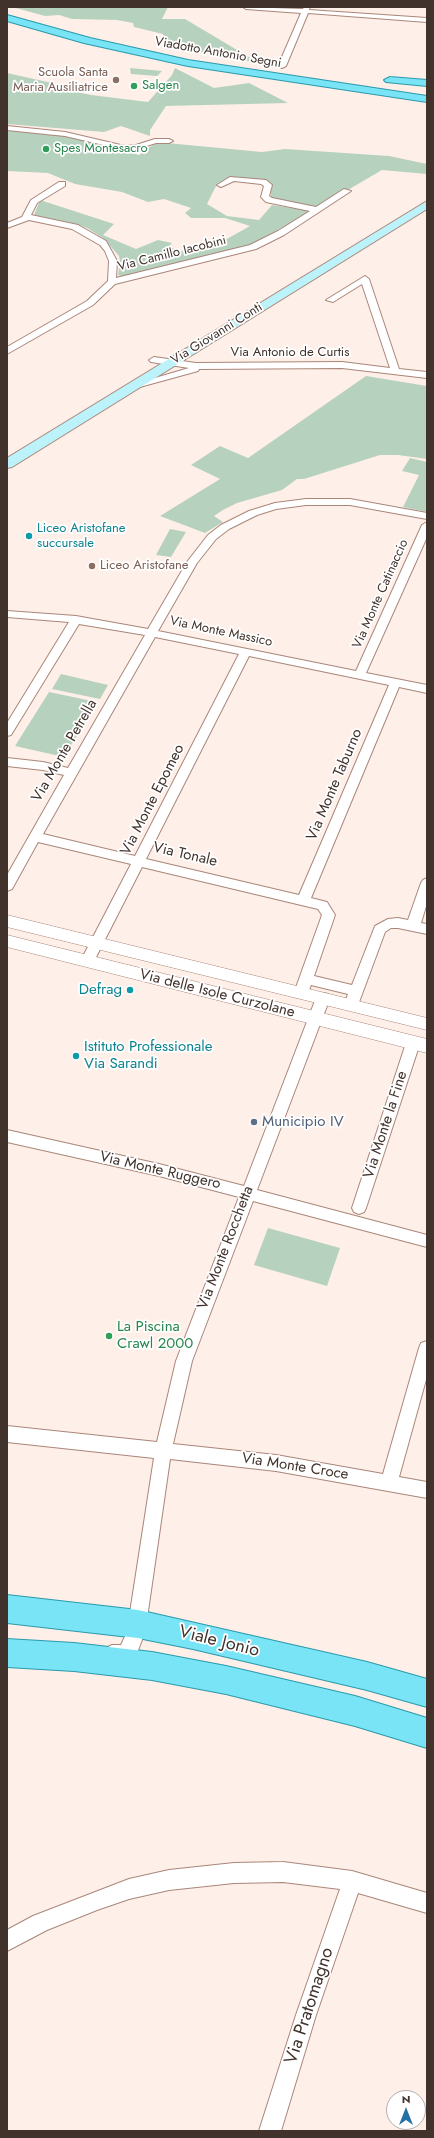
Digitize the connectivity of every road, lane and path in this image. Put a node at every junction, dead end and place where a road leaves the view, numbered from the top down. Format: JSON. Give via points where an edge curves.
{"nodes":[{"id":1,"x":246,"y":7,"type":"edge"},
{"id":2,"x":306,"y":9,"type":"edge"},
{"id":3,"x":7,"y":10,"type":"edge"},
{"id":4,"x":7,"y":18,"type":"edge"},
{"id":5,"x":427,"y":20,"type":"edge"},
{"id":6,"x":282,"y":66,"type":"dead end"},
{"id":7,"x":297,"y":73,"type":"junction"},
{"id":8,"x":267,"y":76,"type":"junction"},
{"id":9,"x":356,"y":77,"type":"dead end"},
{"id":10,"x":378,"y":79,"type":"dead end"},
{"id":11,"x":427,"y":83,"type":"edge"},
{"id":12,"x":427,"y":89,"type":"edge"},
{"id":13,"x":427,"y":99,"type":"edge"},
{"id":14,"x":427,"y":106,"type":"edge"},
{"id":15,"x":7,"y":128,"type":"edge"},
{"id":16,"x":169,"y":141,"type":"dead end"},
{"id":17,"x":62,"y":184,"type":"dead end"},
{"id":18,"x":221,"y":185,"type":"dead end"},
{"id":19,"x":348,"y":191,"type":"dead end"},
{"id":20,"x":427,"y":194,"type":"edge"},
{"id":21,"x":427,"y":204,"type":"edge"},
{"id":22,"x":318,"y":210,"type":"junction"},
{"id":23,"x":27,"y":217,"type":"junction"},
{"id":24,"x":7,"y":226,"type":"edge"},
{"id":25,"x":112,"y":282,"type":"junction"},
{"id":26,"x":330,"y":300,"type":"dead end"},
{"id":27,"x":7,"y":351,"type":"edge"},
{"id":28,"x":154,"y":360,"type":"junction"},
{"id":29,"x":171,"y":363,"type":"junction"},
{"id":30,"x":207,"y":366,"type":"junction"},
{"id":31,"x":395,"y":370,"type":"junction"},
{"id":32,"x":427,"y":375,"type":"edge"},
{"id":33,"x":136,"y":385,"type":"junction"},
{"id":34,"x":7,"y":453,"type":"edge"},
{"id":35,"x":7,"y":464,"type":"edge"},
{"id":36,"x":427,"y":516,"type":"edge"},
{"id":37,"x":427,"y":525,"type":"edge"},
{"id":38,"x":7,"y":614,"type":"edge"},
{"id":39,"x":76,"y":619,"type":"junction"},
{"id":40,"x":152,"y":632,"type":"junction"},
{"id":41,"x":246,"y":652,"type":"junction"},
{"id":42,"x":360,"y":675,"type":"junction"},
{"id":43,"x":395,"y":683,"type":"junction"},
{"id":44,"x":427,"y":689,"type":"edge"},
{"id":45,"x":7,"y":732,"type":"edge"},
{"id":46,"x":7,"y":762,"type":"edge"},
{"id":47,"x":71,"y":772,"type":"junction"},
{"id":48,"x":35,"y":837,"type":"junction"},
{"id":49,"x":139,"y":861,"type":"junction"},
{"id":50,"x":427,"y":883,"type":"edge"},
{"id":51,"x":7,"y":886,"type":"edge"},
{"id":52,"x":304,"y":899,"type":"junction"},
{"id":53,"x":7,"y":921,"type":"edge"},
{"id":54,"x":413,"y":926,"type":"junction"},
{"id":55,"x":427,"y":929,"type":"edge"},
{"id":56,"x":7,"y":941,"type":"edge"},
{"id":57,"x":97,"y":943,"type":"junction"},
{"id":58,"x":87,"y":962,"type":"junction"},
{"id":59,"x":304,"y":986,"type":"junction"},
{"id":60,"x":323,"y":998,"type":"junction"},
{"id":61,"x":354,"y":998,"type":"junction"},
{"id":62,"x":314,"y":1018,"type":"junction"},
{"id":63,"x":427,"y":1024,"type":"edge"},
{"id":64,"x":420,"y":1045,"type":"edge"},
{"id":65,"x":7,"y":1136,"type":"edge"},
{"id":66,"x":248,"y":1192,"type":"junction"},
{"id":67,"x":358,"y":1208,"type":"dead end"},
{"id":68,"x":427,"y":1241,"type":"edge"},
{"id":69,"x":427,"y":1348,"type":"edge"},
{"id":70,"x":7,"y":1434,"type":"edge"},
{"id":71,"x":163,"y":1450,"type":"junction"},
{"id":72,"x":389,"y":1482,"type":"junction"},
{"id":73,"x":427,"y":1490,"type":"edge"},
{"id":74,"x":7,"y":1610,"type":"edge"},
{"id":75,"x":138,"y":1624,"type":"junction"},
{"id":76,"x":7,"y":1653,"type":"edge"},
{"id":77,"x":74,"y":1657,"type":"junction"},
{"id":78,"x":427,"y":1693,"type":"edge"},
{"id":79,"x":427,"y":1733,"type":"edge"},
{"id":80,"x":352,"y":1881,"type":"junction"},
{"id":81,"x":427,"y":1903,"type":"edge"},
{"id":82,"x":7,"y":1941,"type":"edge"},
{"id":83,"x":270,"y":2131,"type":"edge"}],
"edges":[{"from":1,"to":2,"type":"street"},
{"from":2,"to":5,"type":"street"},
{"from":2,"to":6,"type":"street"},
{"from":3,"to":7,"type":"main road","name":"Viadotto Antonio Segni","via":[[143,45]]},
{"from":4,"to":8,"type":"main road","name":"Viadotto Antonio Segni","via":[[129,50]]},
{"from":7,"to":9,"type":"main road"},
{"from":7,"to":12,"type":"main road","name":"Viadotto Antonio Segni"},
{"from":8,"to":13,"type":"main road","name":"Viadotto Antonio Segni"},
{"from":8,"to":14,"type":"main road","via":[[340,92]]},
{"from":10,"to":11,"type":"main road"},
{"from":15,"to":16,"type":"street","via":[[65,134],[125,148],[154,141]]},
{"from":17,"to":23,"type":"street","via":[[34,202]]},
{"from":18,"to":22,"type":"street","via":[[233,179],[263,182],[268,185],[265,196],[268,200]]},
{"from":19,"to":22,"type":"street","name":"Via Camillo Iacobini"},
{"from":20,"to":28,"type":"main road","name":"Via Giovanni Conti"},
{"from":21,"to":29,"type":"main road","name":"Via Giovanni Conti"},
{"from":22,"to":25,"type":"street","name":"Via Camillo Iacobini","via":[[276,236],[246,249]]},
{"from":23,"to":24,"type":"street"},
{"from":23,"to":25,"type":"street","via":[[75,227],[102,243],[109,251],[112,261]]},
{"from":25,"to":27,"type":"street","name":"Via Camillo Iacobini","via":[[90,303]]},
{"from":26,"to":31,"type":"street","via":[[365,279]]},
{"from":28,"to":29,"type":"street","name":"Via Antonio de Curtis"},
{"from":28,"to":34,"type":"main road","name":"Via Giovanni Conti"},
{"from":29,"to":30,"type":"street","name":"Via Antonio de Curtis"},
{"from":29,"to":33,"type":"main road","name":"Via Giovanni Conti"},
{"from":30,"to":31,"type":"street","name":"Via Antonio de Curtis","via":[[323,364]]},
{"from":30,"to":33,"type":"street"},
{"from":31,"to":32,"type":"street","name":"Via Antonio de Curtis"},
{"from":33,"to":35,"type":"main road","name":"Via Giovanni Conti"},
{"from":36,"to":40,"type":"street","name":"Via Monte Petrella","via":[[334,501],[288,504],[253,513],[221,530],[206,543],[192,562]]},
{"from":37,"to":42,"type":"street","name":"Via Monte Catinaccio"},
{"from":38,"to":39,"type":"street","name":"Via Monte Massico"},
{"from":39,"to":40,"type":"street","name":"Via Monte Massico"},
{"from":39,"to":45,"type":"street"},
{"from":40,"to":41,"type":"street","name":"Via Monte Massico"},
{"from":40,"to":47,"type":"street","name":"Via Monte Petrella"},
{"from":41,"to":42,"type":"street","name":"Via Monte Massico"},
{"from":41,"to":49,"type":"street","name":"Via Monte Epomeo"},
{"from":42,"to":43,"type":"street","name":"Via Monte Massico"},
{"from":43,"to":44,"type":"street","name":"Via Monte Massico"},
{"from":43,"to":52,"type":"street","name":"Via Monte Taburno"},
{"from":46,"to":47,"type":"street"},
{"from":47,"to":48,"type":"street","name":"Via Monte Petrella"},
{"from":48,"to":49,"type":"street","name":"Via Tonale"},
{"from":48,"to":51,"type":"street","name":"Via Monte Petrella"},
{"from":49,"to":52,"type":"street","name":"Via Tonale"},
{"from":49,"to":57,"type":"street","name":"Via Monte Epomeo"},
{"from":50,"to":54,"type":"street"},
{"from":52,"to":59,"type":"street","name":"Via Tonale","via":[[322,905],[329,915]]},
{"from":53,"to":57,"type":"street","name":"Via delle Isole Curzolane"},
{"from":54,"to":55,"type":"street"},
{"from":54,"to":61,"type":"street","via":[[393,923],[380,929]]},
{"from":56,"to":58,"type":"street","name":"Via delle Isole Curzolane"},
{"from":57,"to":58,"type":"street","name":"Via Monte Epomeo"},
{"from":57,"to":59,"type":"street","name":"Via delle Isole Curzolane"},
{"from":58,"to":62,"type":"street","name":"Via delle Isole Curzolane"},
{"from":59,"to":60,"type":"street","name":"Via delle Isole Curzolane"},
{"from":59,"to":61,"type":"street"},
{"from":60,"to":61,"type":"street","name":"Via delle Isole Curzolane"},
{"from":60,"to":62,"type":"street","name":"Via Monte Rocchetta"},
{"from":61,"to":63,"type":"street","name":"Via delle Isole Curzolane"},
{"from":62,"to":64,"type":"street","name":"Via delle Isole Curzolane"},
{"from":62,"to":66,"type":"street","name":"Via Monte Rocchetta"},
{"from":64,"to":67,"type":"street","name":"Via Monte la Fine"},
{"from":65,"to":66,"type":"street","name":"Via Monte Ruggero"},
{"from":66,"to":68,"type":"street","name":"Via Monte Ruggero"},
{"from":66,"to":71,"type":"street","name":"Via Monte Rocchetta","via":[[184,1361]]},
{"from":69,"to":72,"type":"street"},
{"from":70,"to":71,"type":"street","name":"Via Monte Croce"},
{"from":71,"to":72,"type":"street","name":"Via Monte Croce","via":[[276,1462]]},
{"from":71,"to":75,"type":"street","name":"Via Monte Rocchetta"},
{"from":72,"to":73,"type":"street","name":"Via Monte Croce"},
{"from":74,"to":75,"type":"main road","name":"Viale Jonio"},
{"from":75,"to":77,"type":"street","name":"Via Monte Rocchetta","via":[[134,1640],[127,1652]]},
{"from":75,"to":78,"type":"main road","name":"Viale Jonio","via":[[367,1676]]},
{"from":76,"to":77,"type":"main road"},
{"from":77,"to":79,"type":"main road","via":[[152,1666],[260,1687]]},
{"from":80,"to":81,"type":"street"},
{"from":80,"to":82,"type":"street","via":[[298,1873],[252,1872],[169,1880],[129,1889],[97,1900],[40,1923]]},
{"from":80,"to":83,"type":"street","name":"Via Pratomagno"}]}
